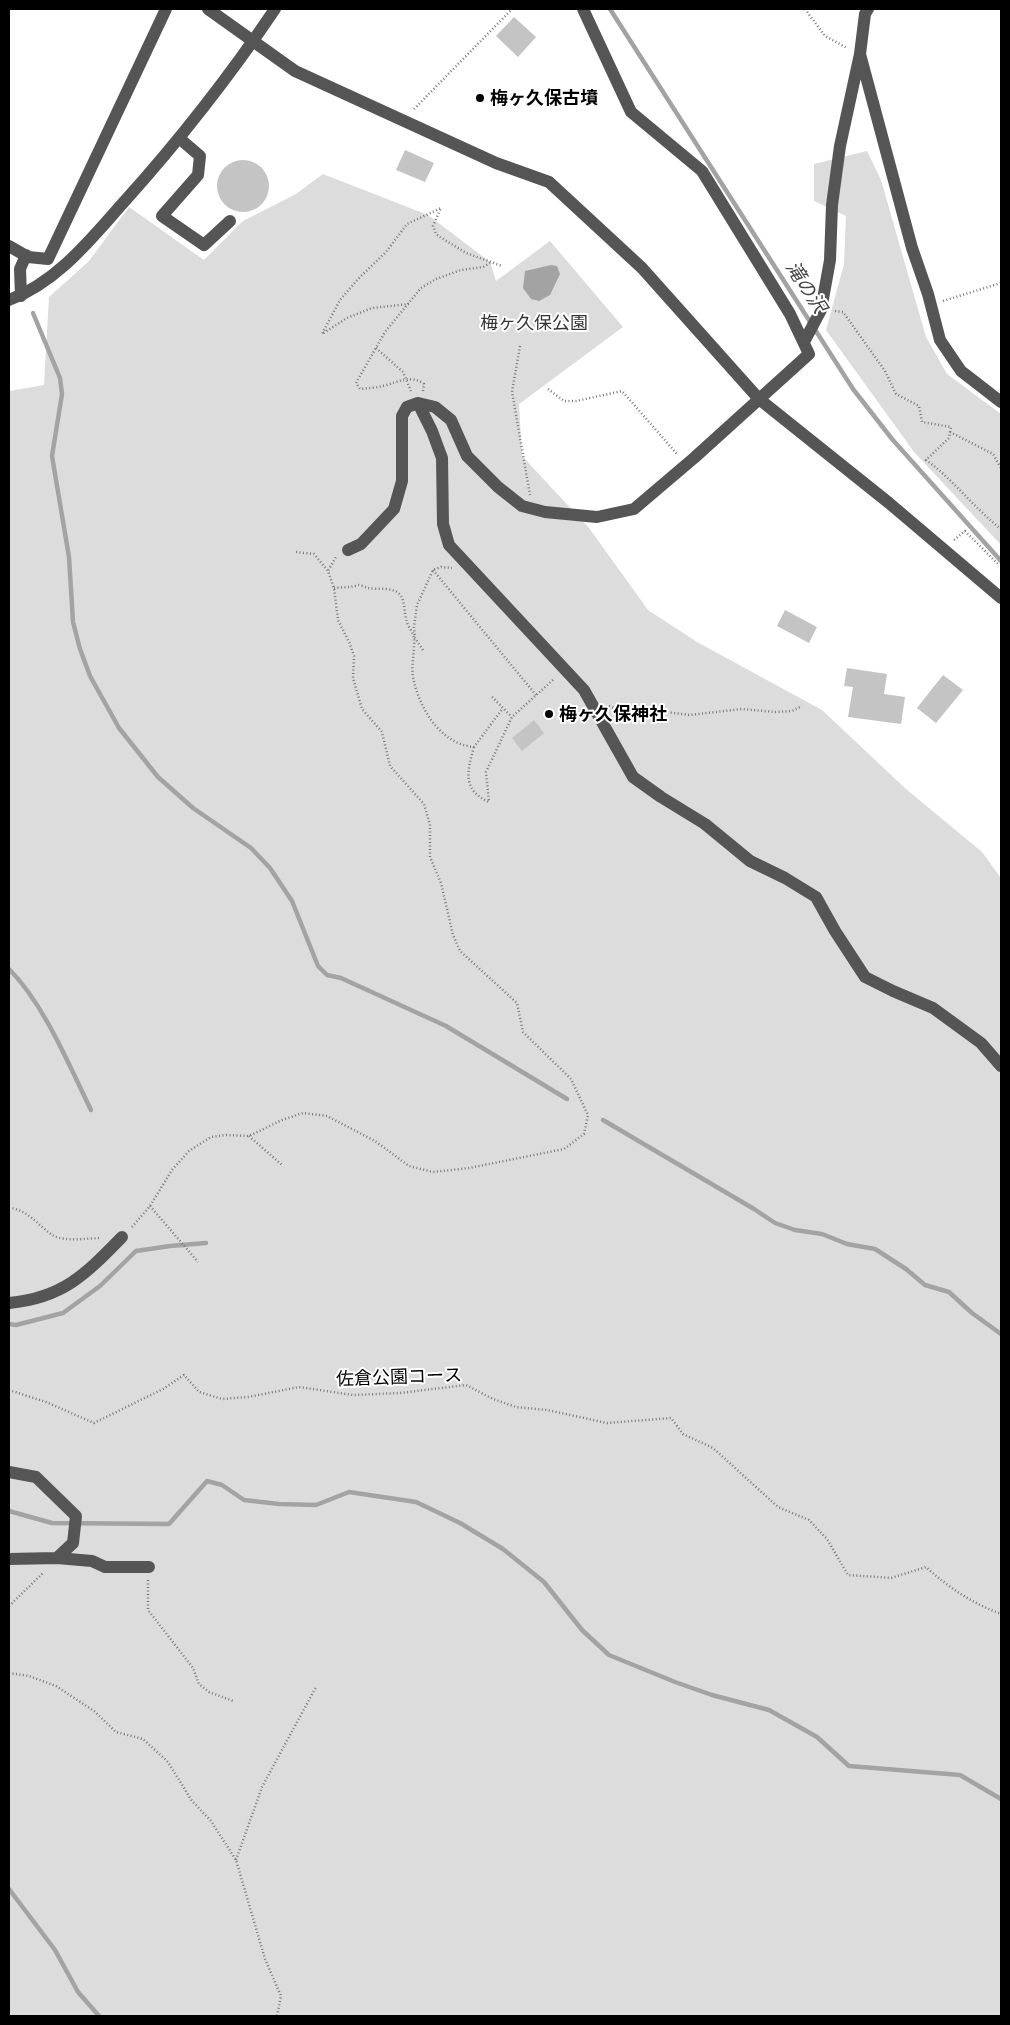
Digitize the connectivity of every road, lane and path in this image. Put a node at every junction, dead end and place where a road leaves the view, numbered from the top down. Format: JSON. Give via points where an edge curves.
{"nodes":[{"id":1,"x":166,"y":9,"type":"edge"},
{"id":2,"x":208,"y":9,"type":"edge"},
{"id":3,"x":275,"y":9,"type":"edge"},
{"id":4,"x":512,"y":9,"type":"edge"},
{"id":5,"x":583,"y":9,"type":"edge"},
{"id":6,"x":804,"y":9,"type":"edge"},
{"id":7,"x":868,"y":9,"type":"edge"},
{"id":8,"x":252,"y":42,"type":"junction"},
{"id":9,"x":860,"y":54,"type":"junction"},
{"id":10,"x":403,"y":120,"type":"junction"},
{"id":11,"x":179,"y":138,"type":"junction"},
{"id":12,"x":230,"y":221,"type":"dead end"},
{"id":13,"x":9,"y":246,"type":"edge"},
{"id":14,"x":26,"y":256,"type":"junction"},
{"id":15,"x":490,"y":262,"type":"junction"},
{"id":16,"x":502,"y":266,"type":"dead end"},
{"id":17,"x":1001,"y":283,"type":"edge"},
{"id":18,"x":15,"y":298,"type":"edge"},
{"id":19,"x":409,"y":304,"type":"junction"},
{"id":20,"x":931,"y":305,"type":"junction"},
{"id":21,"x":819,"y":313,"type":"junction"},
{"id":22,"x":806,"y":339,"type":"junction"},
{"id":23,"x":520,"y":346,"type":"dead end"},
{"id":24,"x":376,"y":348,"type":"junction"},
{"id":25,"x":406,"y":379,"type":"junction"},
{"id":26,"x":548,"y":389,"type":"dead end"},
{"id":27,"x":759,"y":399,"type":"junction"},
{"id":28,"x":1001,"y":402,"type":"edge"},
{"id":29,"x":418,"y":403,"type":"junction"},
{"id":30,"x":950,"y":432,"type":"junction"},
{"id":31,"x":687,"y":464,"type":"junction"},
{"id":32,"x":1001,"y":468,"type":"edge"},
{"id":33,"x":532,"y":509,"type":"junction"},
{"id":34,"x":1001,"y":529,"type":"edge"},
{"id":35,"x":348,"y":550,"type":"joint"},
{"id":36,"x":944,"y":550,"type":"junction"},
{"id":37,"x":296,"y":552,"type":"dead end"},
{"id":38,"x":998,"y":564,"type":"dead end"},
{"id":39,"x":473,"y":569,"type":"junction"},
{"id":40,"x":433,"y":570,"type":"junction"},
{"id":41,"x":328,"y":571,"type":"junction"},
{"id":42,"x":334,"y":588,"type":"junction"},
{"id":43,"x":1001,"y":598,"type":"edge"},
{"id":44,"x":415,"y":638,"type":"junction"},
{"id":45,"x":423,"y":650,"type":"dead end"},
{"id":46,"x":565,"y":670,"type":"junction"},
{"id":47,"x":536,"y":695,"type":"junction"},
{"id":48,"x":492,"y":697,"type":"dead end"},
{"id":49,"x":590,"y":702,"type":"junction"},
{"id":50,"x":802,"y":706,"type":"dead end"},
{"id":51,"x":503,"y":708,"type":"junction"},
{"id":52,"x":512,"y":717,"type":"junction"},
{"id":53,"x":474,"y":747,"type":"junction"},
{"id":54,"x":1001,"y":1066,"type":"edge"},
{"id":55,"x":249,"y":1136,"type":"junction"},
{"id":56,"x":282,"y":1165,"type":"dead end"},
{"id":57,"x":150,"y":1206,"type":"junction"},
{"id":58,"x":9,"y":1208,"type":"edge"},
{"id":59,"x":122,"y":1237,"type":"junction"},
{"id":60,"x":198,"y":1262,"type":"dead end"},
{"id":61,"x":9,"y":1303,"type":"edge"},
{"id":62,"x":9,"y":1390,"type":"edge"},
{"id":63,"x":9,"y":1472,"type":"edge"},
{"id":64,"x":9,"y":1558,"type":"edge"},
{"id":65,"x":57,"y":1558,"type":"junction"},
{"id":66,"x":149,"y":1567,"type":"joint"},
{"id":67,"x":9,"y":1606,"type":"edge"},
{"id":68,"x":1001,"y":1614,"type":"edge"},
{"id":69,"x":9,"y":1673,"type":"edge"},
{"id":70,"x":316,"y":1687,"type":"dead end"},
{"id":71,"x":233,"y":1701,"type":"dead end"},
{"id":72,"x":236,"y":1860,"type":"junction"},
{"id":73,"x":278,"y":2016,"type":"edge"}],
"edges":[{"from":1,"to":14,"type":"street","via":[[48,259]]},
{"from":2,"to":8,"type":"street"},
{"from":3,"to":8,"type":"street"},
{"from":4,"to":10,"type":"path"},
{"from":5,"to":22,"type":"street","via":[[631,112],[702,171]]},
{"from":6,"to":9,"type":"path","via":[[825,36]]},
{"from":7,"to":9,"type":"street"},
{"from":8,"to":10,"type":"street","via":[[295,71]]},
{"from":8,"to":11,"type":"street"},
{"from":9,"to":20,"type":"street","via":[[912,248]]},
{"from":9,"to":21,"type":"street","via":[[840,146],[832,205],[830,260]]},
{"from":10,"to":27,"type":"street","via":[[496,163],[549,182],[642,268]]},
{"from":11,"to":12,"type":"street","via":[[200,156],[198,174],[162,216],[204,245]]},
{"from":11,"to":18,"type":"street","via":[[70,260],[42,284]]},
{"from":13,"to":14,"type":"street"},
{"from":14,"to":18,"type":"street","via":[[20,269]]},
{"from":15,"to":16,"type":"path"},
{"from":15,"to":19,"type":"path","via":[[483,267],[461,270],[436,279],[421,288]]},
{"from":15,"to":19,"type":"path","via":[[436,234],[433,226],[441,208],[407,224],[386,252],[340,300],[322,334],[347,318],[372,308]]},
{"from":17,"to":20,"type":"path"},
{"from":19,"to":24,"type":"path"},
{"from":20,"to":28,"type":"street","via":[[940,340],[961,371]]},
{"from":21,"to":22,"type":"street"},
{"from":21,"to":30,"type":"path","via":[[843,312],[885,371],[896,394],[919,406],[922,422],[950,427]]},
{"from":22,"to":27,"type":"street","via":[[809,354]]},
{"from":23,"to":33,"type":"path","via":[[512,392]]},
{"from":24,"to":25,"type":"path"},
{"from":24,"to":25,"type":"path","via":[[356,383],[360,389],[381,387]]},
{"from":25,"to":29,"type":"path"},
{"from":25,"to":29,"type":"path","via":[[417,379],[424,384]]},
{"from":26,"to":31,"type":"path","via":[[564,401],[622,391]]},
{"from":27,"to":31,"type":"street"},
{"from":27,"to":36,"type":"street"},
{"from":29,"to":33,"type":"street","via":[[436,407],[451,420],[467,456],[498,487],[522,506]]},
{"from":29,"to":35,"type":"street","via":[[407,407],[402,416],[402,481],[394,509],[362,544]]},
{"from":29,"to":39,"type":"street","via":[[442,458],[443,524],[449,545]]},
{"from":30,"to":32,"type":"path","via":[[992,454]]},
{"from":30,"to":34,"type":"path","via":[[926,460]]},
{"from":31,"to":33,"type":"street","via":[[634,509],[597,517]]},
{"from":35,"to":41,"type":"path","via":[[336,556]]},
{"from":36,"to":38,"type":"path","via":[[964,531]]},
{"from":36,"to":43,"type":"street"},
{"from":37,"to":41,"type":"path","via":[[314,554]]},
{"from":39,"to":40,"type":"path","via":[[441,567]]},
{"from":39,"to":46,"type":"street"},
{"from":40,"to":44,"type":"path","via":[[417,605]]},
{"from":40,"to":47,"type":"path"},
{"from":41,"to":42,"type":"path"},
{"from":42,"to":44,"type":"path","via":[[358,585],[396,592],[402,596],[407,622]]},
{"from":42,"to":55,"type":"path","via":[[338,620],[354,656],[353,678],[362,709],[382,732],[390,766],[424,804],[430,825],[430,857],[441,883],[460,951],[517,1003],[523,1032],[571,1079],[588,1116],[584,1134],[564,1149],[433,1172],[409,1166],[375,1141],[327,1116],[303,1113]]},
{"from":44,"to":45,"type":"path"},
{"from":44,"to":53,"type":"path","via":[[413,676],[420,702],[439,732],[461,746]]},
{"from":46,"to":47,"type":"path"},
{"from":46,"to":49,"type":"street","via":[[584,690]]},
{"from":47,"to":52,"type":"path"},
{"from":48,"to":51,"type":"path"},
{"from":49,"to":50,"type":"path","via":[[626,712],[650,710],[690,715],[742,709],[792,711]]},
{"from":49,"to":54,"type":"street","via":[[633,777],[705,824],[750,861],[816,897],[866,977],[933,1008],[981,1043]]},
{"from":51,"to":52,"type":"path"},
{"from":51,"to":53,"type":"path"},
{"from":52,"to":53,"type":"path","via":[[486,772],[489,802],[478,797],[468,777]]},
{"from":55,"to":56,"type":"path"},
{"from":55,"to":57,"type":"path","via":[[211,1137],[189,1150],[172,1170]]},
{"from":57,"to":59,"type":"path"},
{"from":57,"to":60,"type":"path"},
{"from":58,"to":59,"type":"path","via":[[16,1208],[62,1238]]},
{"from":59,"to":61,"type":"street","via":[[81,1277],[56,1292],[29,1301]]},
{"from":62,"to":68,"type":"path","name":"佐倉公園コース","via":[[94,1422],[163,1389],[184,1375],[199,1392],[222,1399],[299,1387],[353,1394],[400,1393],[466,1385],[493,1400],[516,1407],[607,1423],[671,1418],[683,1434],[713,1448],[778,1507],[809,1520],[828,1539],[848,1574],[891,1578],[926,1567],[948,1587]]},
{"from":63,"to":65,"type":"street","via":[[36,1477],[76,1516],[73,1543]]},
{"from":64,"to":65,"type":"street"},
{"from":65,"to":66,"type":"street","via":[[92,1561],[105,1567]]},
{"from":65,"to":67,"type":"path"},
{"from":66,"to":71,"type":"path","via":[[148,1610],[193,1668],[199,1684],[209,1692]]},
{"from":69,"to":72,"type":"path","via":[[56,1686],[94,1711],[116,1732],[143,1739],[168,1762],[192,1802],[211,1821]]},
{"from":70,"to":72,"type":"path","via":[[262,1787]]},
{"from":72,"to":73,"type":"path","via":[[265,1959],[281,1996]]}]}
